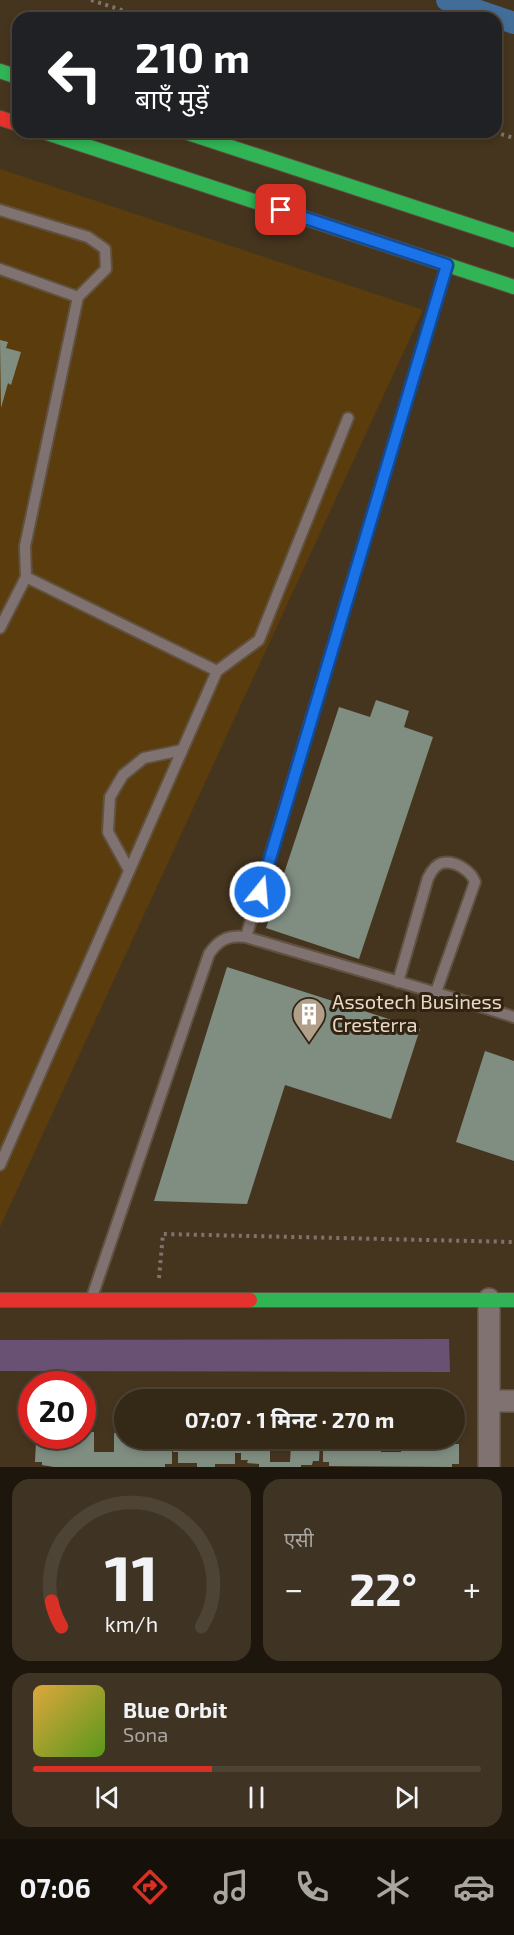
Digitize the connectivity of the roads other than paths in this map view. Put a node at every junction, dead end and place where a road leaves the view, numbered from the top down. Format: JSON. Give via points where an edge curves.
{"nodes":[{"id":1,"x":62,"y":138,"type":"edge"},
{"id":2,"x":203,"y":138,"type":"edge"},
{"id":3,"x":0,"y":210,"type":"edge"},
{"id":4,"x":514,"y":240,"type":"edge"},
{"id":5,"x":447,"y":265,"type":"junction"},
{"id":6,"x":0,"y":269,"type":"edge"},
{"id":7,"x":514,"y":287,"type":"edge"},
{"id":8,"x":78,"y":297,"type":"junction"},
{"id":9,"x":348,"y":418,"type":"dead end"},
{"id":10,"x":26,"y":577,"type":"junction"},
{"id":11,"x":0,"y":628,"type":"edge"},
{"id":12,"x":217,"y":671,"type":"junction"},
{"id":13,"x":182,"y":750,"type":"junction"},
{"id":14,"x":129,"y":870,"type":"junction"},
{"id":15,"x":246,"y":937,"type":"junction"},
{"id":16,"x":398,"y":982,"type":"junction"},
{"id":17,"x":436,"y":992,"type":"junction"},
{"id":18,"x":514,"y":1017,"type":"edge"},
{"id":19,"x":0,"y":1165,"type":"edge"},
{"id":20,"x":489,"y":1299,"type":"junction"},
{"id":21,"x":0,"y":1300,"type":"edge"},
{"id":22,"x":92,"y":1300,"type":"junction"},
{"id":23,"x":514,"y":1300,"type":"edge"},
{"id":24,"x":489,"y":1401,"type":"junction"},
{"id":25,"x":514,"y":1401,"type":"edge"},
{"id":26,"x":489,"y":1467,"type":"edge"}],
"edges":[{"from":1,"to":5,"type":"street"},
{"from":2,"to":4,"type":"street"},
{"from":3,"to":8,"type":"lane","via":[[88,237],[105,249],[106,269]]},
{"from":5,"to":7,"type":"street"},
{"from":5,"to":15,"type":"lane"},
{"from":6,"to":8,"type":"lane"},
{"from":8,"to":10,"type":"lane","via":[[25,546]]},
{"from":9,"to":12,"type":"lane","via":[[259,640]]},
{"from":10,"to":11,"type":"lane"},
{"from":10,"to":12,"type":"lane"},
{"from":12,"to":13,"type":"lane"},
{"from":13,"to":14,"type":"lane"},
{"from":13,"to":14,"type":"lane","via":[[144,758],[123,775],[110,797],[108,832]]},
{"from":14,"to":19,"type":"lane"},
{"from":15,"to":16,"type":"lane"},
{"from":15,"to":22,"type":"lane","via":[[225,938],[209,954]]},
{"from":16,"to":17,"type":"lane"},
{"from":16,"to":17,"type":"lane","via":[[428,878],[440,863],[452,863],[472,873],[475,882]]},
{"from":17,"to":18,"type":"lane"},
{"from":20,"to":22,"type":"street"},
{"from":20,"to":23,"type":"street"},
{"from":20,"to":24,"type":"street"},
{"from":21,"to":22,"type":"street"},
{"from":24,"to":25,"type":"street"},
{"from":24,"to":26,"type":"street"}]}
